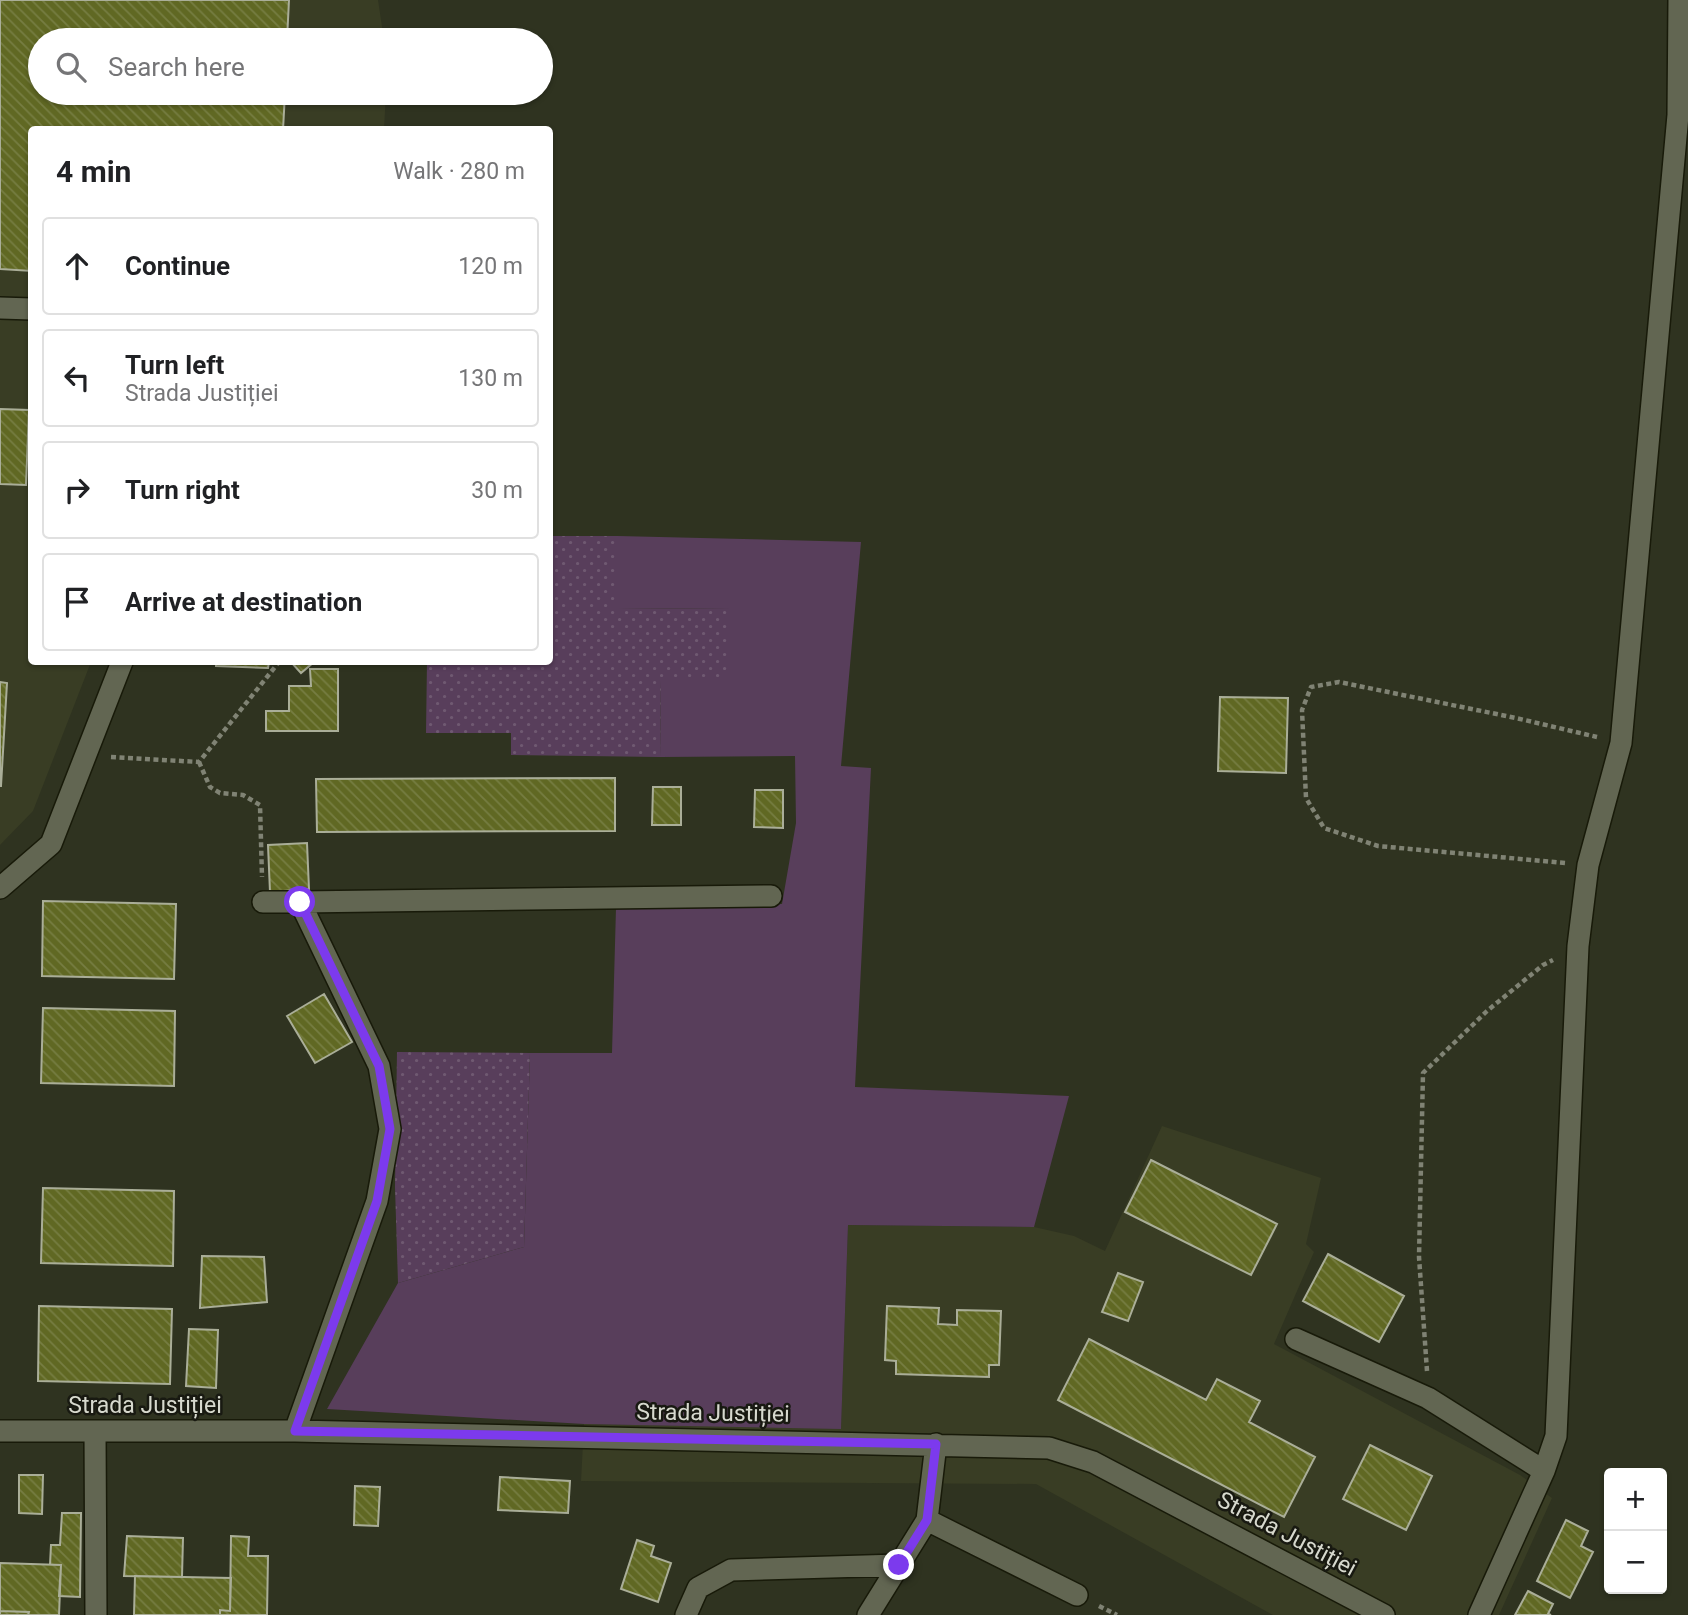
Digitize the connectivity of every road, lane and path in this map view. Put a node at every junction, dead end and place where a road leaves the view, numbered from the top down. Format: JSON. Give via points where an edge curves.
{"nodes":[{"id":1,"x":1679,"y":0,"type":"edge"},
{"id":2,"x":0,"y":308,"type":"edge"},
{"id":3,"x":28,"y":309,"type":"edge"},
{"id":4,"x":121,"y":665,"type":"edge"},
{"id":5,"x":276,"y":665,"type":"edge"},
{"id":6,"x":1621,"y":743,"type":"junction"},
{"id":7,"x":85,"y":755,"type":"junction"},
{"id":8,"x":199,"y":762,"type":"junction"},
{"id":9,"x":1588,"y":865,"type":"junction"},
{"id":10,"x":0,"y":888,"type":"edge"},
{"id":11,"x":771,"y":896,"type":"dead end"},
{"id":12,"x":263,"y":902,"type":"joint"},
{"id":13,"x":300,"y":902,"type":"junction"},
{"id":14,"x":1578,"y":946,"type":"junction"},
{"id":15,"x":1296,"y":1339,"type":"dead end"},
{"id":16,"x":1428,"y":1398,"type":"junction"},
{"id":17,"x":0,"y":1431,"type":"edge"},
{"id":18,"x":95,"y":1431,"type":"junction"},
{"id":19,"x":295,"y":1431,"type":"junction"},
{"id":20,"x":936,"y":1444,"type":"junction"},
{"id":21,"x":1544,"y":1471,"type":"junction"},
{"id":22,"x":927,"y":1520,"type":"junction"},
{"id":23,"x":899,"y":1565,"type":"junction"},
{"id":24,"x":1077,"y":1595,"type":"dead end"},
{"id":25,"x":96,"y":1615,"type":"edge"},
{"id":26,"x":686,"y":1615,"type":"edge"},
{"id":27,"x":868,"y":1615,"type":"edge"},
{"id":28,"x":1384,"y":1615,"type":"edge"},
{"id":29,"x":1479,"y":1615,"type":"edge"}],
"edges":[{"from":1,"to":6,"type":"street","via":[[1678,115]]},
{"from":2,"to":3,"type":"street"},
{"from":4,"to":7,"type":"street"},
{"from":5,"to":8,"type":"path"},
{"from":6,"to":9,"type":"street"},
{"from":6,"to":9,"type":"path","via":[[1339,682],[1311,687],[1302,710],[1306,797],[1324,828],[1378,846]]},
{"from":7,"to":8,"type":"path"},
{"from":7,"to":10,"type":"street","via":[[51,844]]},
{"from":8,"to":12,"type":"path","via":[[210,788],[243,795],[260,805]]},
{"from":9,"to":14,"type":"street"},
{"from":11,"to":13,"type":"street"},
{"from":12,"to":13,"type":"street"},
{"from":13,"to":19,"type":"street","via":[[379,1066],[390,1129],[377,1201]]},
{"from":14,"to":16,"type":"path","via":[[1543,965],[1423,1073],[1419,1257]]},
{"from":14,"to":21,"type":"street","via":[[1556,1436]]},
{"from":15,"to":16,"type":"street"},
{"from":16,"to":21,"type":"street"},
{"from":17,"to":18,"type":"street","name":"Strada Justiției"},
{"from":18,"to":19,"type":"street","name":"Strada Justiției"},
{"from":18,"to":25,"type":"street"},
{"from":19,"to":20,"type":"street","name":"Strada Justiției"},
{"from":20,"to":22,"type":"street"},
{"from":20,"to":28,"type":"street","name":"Strada Justiției","via":[[1049,1448],[1093,1462]]},
{"from":21,"to":29,"type":"street"},
{"from":22,"to":23,"type":"street"},
{"from":22,"to":24,"type":"street"},
{"from":23,"to":26,"type":"street","via":[[731,1570],[698,1588]]},
{"from":23,"to":27,"type":"street"}]}
